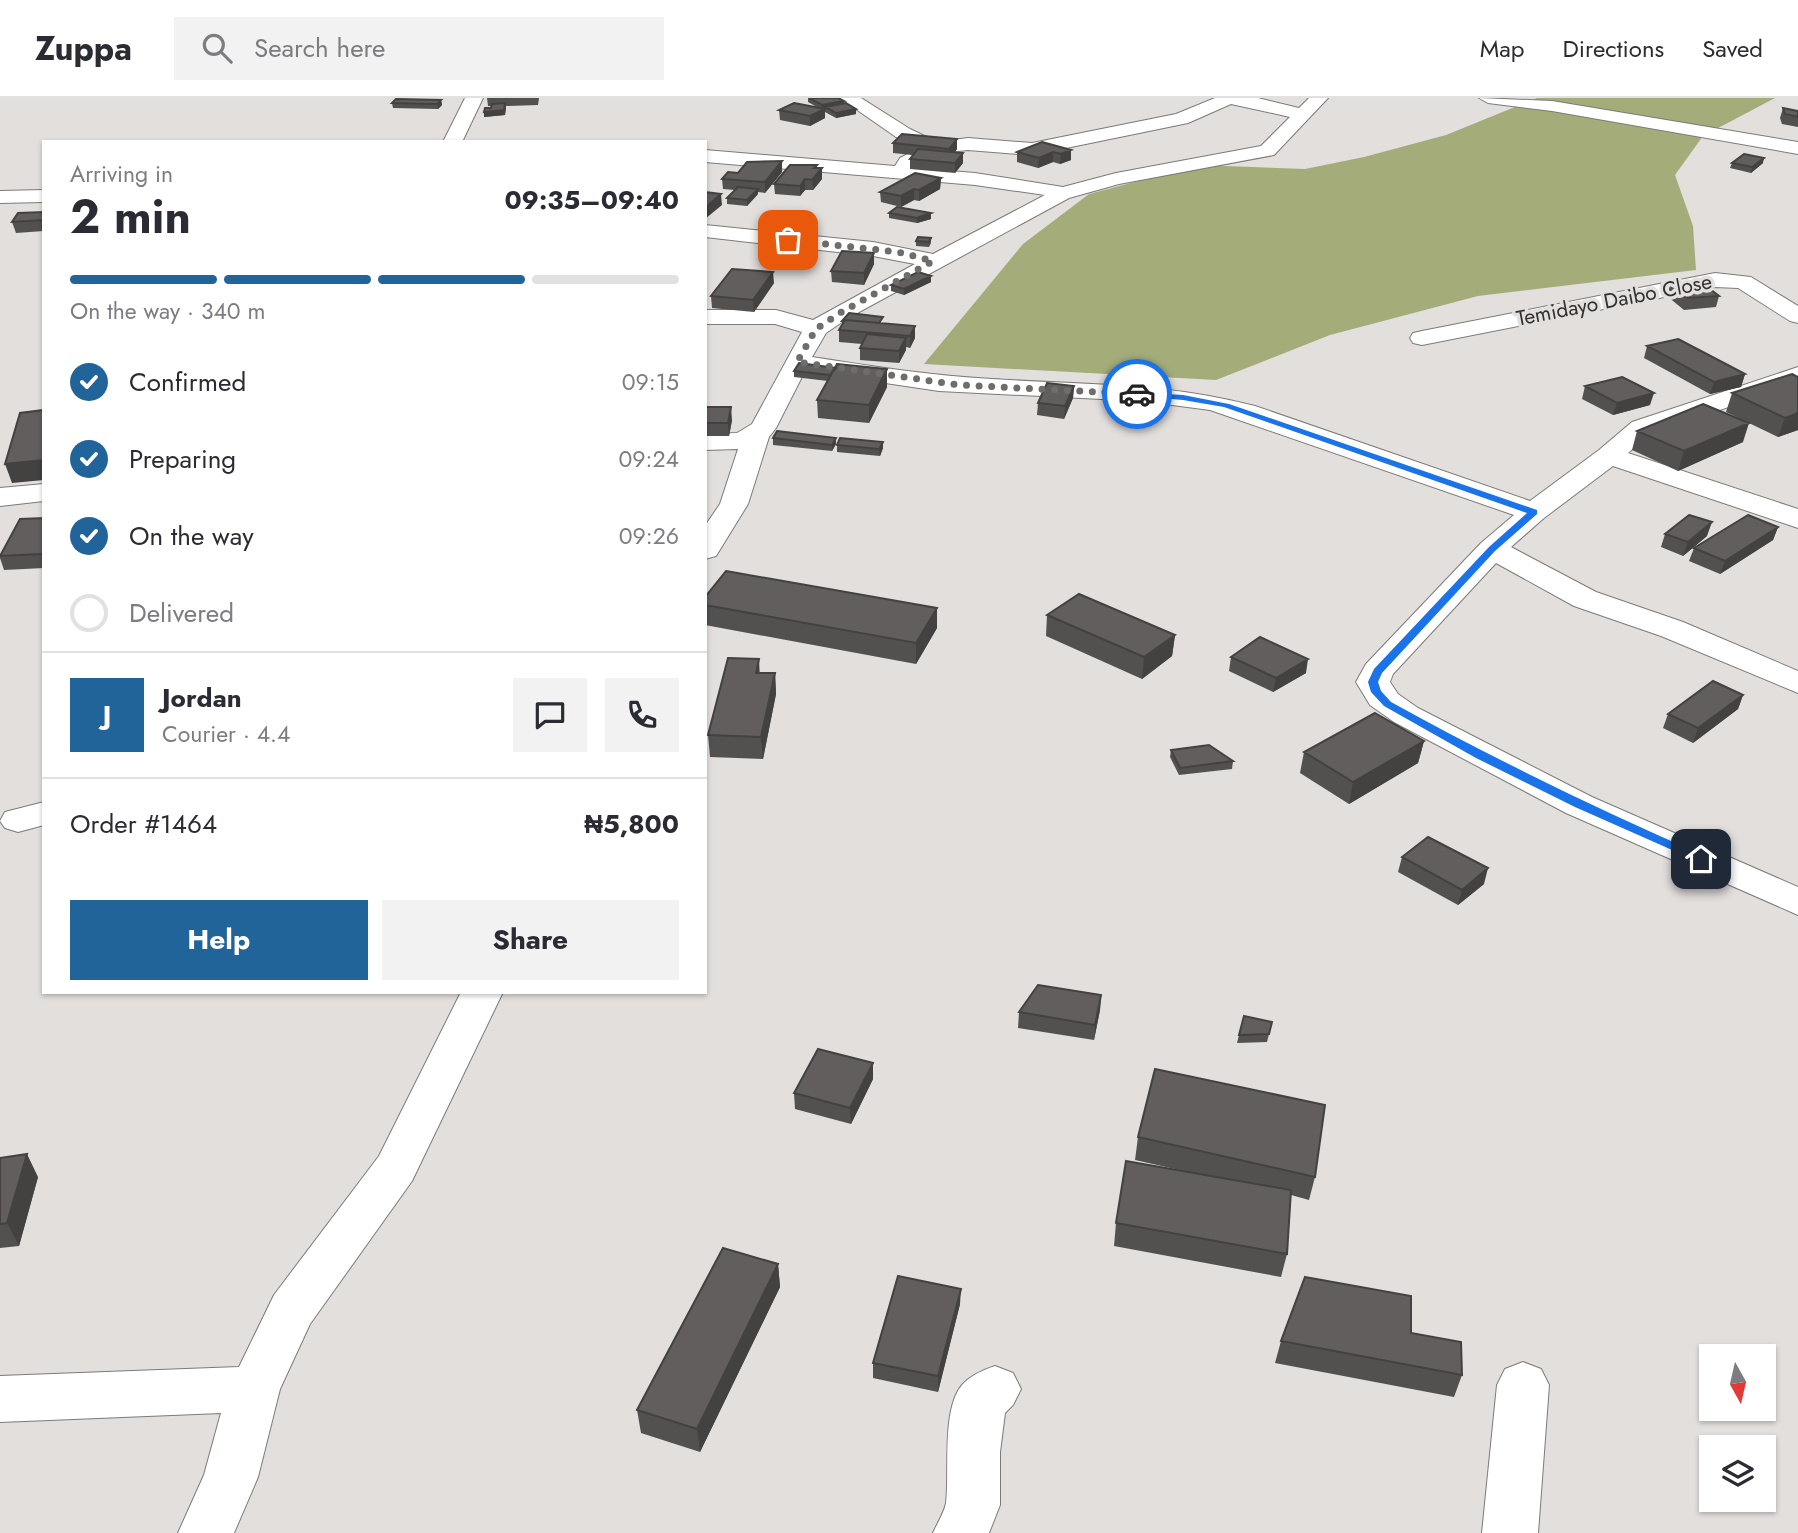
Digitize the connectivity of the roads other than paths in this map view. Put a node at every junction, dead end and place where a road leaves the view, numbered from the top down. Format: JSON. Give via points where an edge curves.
{"nodes":[{"id":1,"x":474,"y":98,"type":"edge"},
{"id":2,"x":849,"y":98,"type":"edge"},
{"id":3,"x":1237,"y":98,"type":"edge"},
{"id":4,"x":1319,"y":98,"type":"edge"},
{"id":5,"x":1488,"y":98,"type":"edge"},
{"id":6,"x":1302,"y":114,"type":"junction"},
{"id":7,"x":453,"y":140,"type":"edge"},
{"id":8,"x":934,"y":148,"type":"junction"},
{"id":9,"x":1798,"y":148,"type":"edge"},
{"id":10,"x":1018,"y":149,"type":"junction"},
{"id":11,"x":707,"y":156,"type":"edge"},
{"id":12,"x":901,"y":172,"type":"junction"},
{"id":13,"x":975,"y":179,"type":"junction"},
{"id":14,"x":1062,"y":194,"type":"junction"},
{"id":15,"x":0,"y":197,"type":"edge"},
{"id":16,"x":42,"y":197,"type":"edge"},
{"id":17,"x":707,"y":231,"type":"edge"},
{"id":18,"x":933,"y":261,"type":"junction"},
{"id":19,"x":1798,"y":316,"type":"edge"},
{"id":20,"x":707,"y":317,"type":"edge"},
{"id":21,"x":816,"y":329,"type":"junction"},
{"id":22,"x":1422,"y":338,"type":"dead end"},
{"id":23,"x":797,"y":362,"type":"junction"},
{"id":24,"x":1798,"y":375,"type":"edge"},
{"id":25,"x":756,"y":435,"type":"junction"},
{"id":26,"x":707,"y":442,"type":"edge"},
{"id":27,"x":1609,"y":456,"type":"junction"},
{"id":28,"x":42,"y":492,"type":"edge"},
{"id":29,"x":0,"y":498,"type":"edge"},
{"id":30,"x":1534,"y":512,"type":"junction"},
{"id":31,"x":1798,"y":519,"type":"edge"},
{"id":32,"x":707,"y":547,"type":"edge"},
{"id":33,"x":1492,"y":549,"type":"junction"},
{"id":34,"x":1798,"y":683,"type":"edge"},
{"id":35,"x":1798,"y":902,"type":"edge"},
{"id":36,"x":481,"y":994,"type":"edge"},
{"id":37,"x":1523,"y":1385,"type":"dead end"},
{"id":38,"x":254,"y":1389,"type":"junction"},
{"id":39,"x":995,"y":1389,"type":"dead end"},
{"id":40,"x":0,"y":1399,"type":"edge"},
{"id":41,"x":206,"y":1533,"type":"edge"},
{"id":42,"x":961,"y":1533,"type":"edge"},
{"id":43,"x":1510,"y":1533,"type":"edge"}],
"edges":[{"from":1,"to":7,"type":"street"},
{"from":2,"to":8,"type":"street"},
{"from":3,"to":6,"type":"street"},
{"from":3,"to":10,"type":"street","via":[[1220,100],[1181,119]]},
{"from":4,"to":6,"type":"street"},
{"from":5,"to":9,"type":"street"},
{"from":6,"to":14,"type":"street","via":[[1267,151],[1170,167]]},
{"from":8,"to":10,"type":"street"},
{"from":8,"to":12,"type":"street","via":[[907,162]]},
{"from":10,"to":13,"type":"street","via":[[992,156]]},
{"from":11,"to":12,"type":"street"},
{"from":12,"to":13,"type":"street"},
{"from":13,"to":14,"type":"street"},
{"from":14,"to":18,"type":"street"},
{"from":15,"to":16,"type":"street"},
{"from":17,"to":18,"type":"street","via":[[873,249]]},
{"from":18,"to":21,"type":"street"},
{"from":19,"to":22,"type":"street","name":"Temidayo Daibo Close","via":[[1743,282],[1714,280]]},
{"from":20,"to":21,"type":"street","via":[[776,317]]},
{"from":21,"to":23,"type":"street"},
{"from":23,"to":25,"type":"street"},
{"from":23,"to":30,"type":"street","via":[[960,385],[1206,401]]},
{"from":24,"to":27,"type":"street","via":[[1641,428]]},
{"from":25,"to":26,"type":"street","via":[[741,441]]},
{"from":25,"to":32,"type":"street","via":[[734,504]]},
{"from":27,"to":30,"type":"street"},
{"from":27,"to":31,"type":"street"},
{"from":28,"to":29,"type":"street"},
{"from":30,"to":33,"type":"street"},
{"from":33,"to":34,"type":"street","via":[[1585,599],[1672,629]]},
{"from":33,"to":35,"type":"street","via":[[1378,671],[1373,682],[1376,692],[1406,715],[1567,799]]},
{"from":36,"to":38,"type":"street","via":[[396,1168],[292,1310]]},
{"from":37,"to":43,"type":"street"},
{"from":38,"to":40,"type":"street"},
{"from":38,"to":41,"type":"street","via":[[231,1477]]},
{"from":39,"to":42,"type":"street","via":[[980,1402],[973,1452],[973,1505]]}]}
